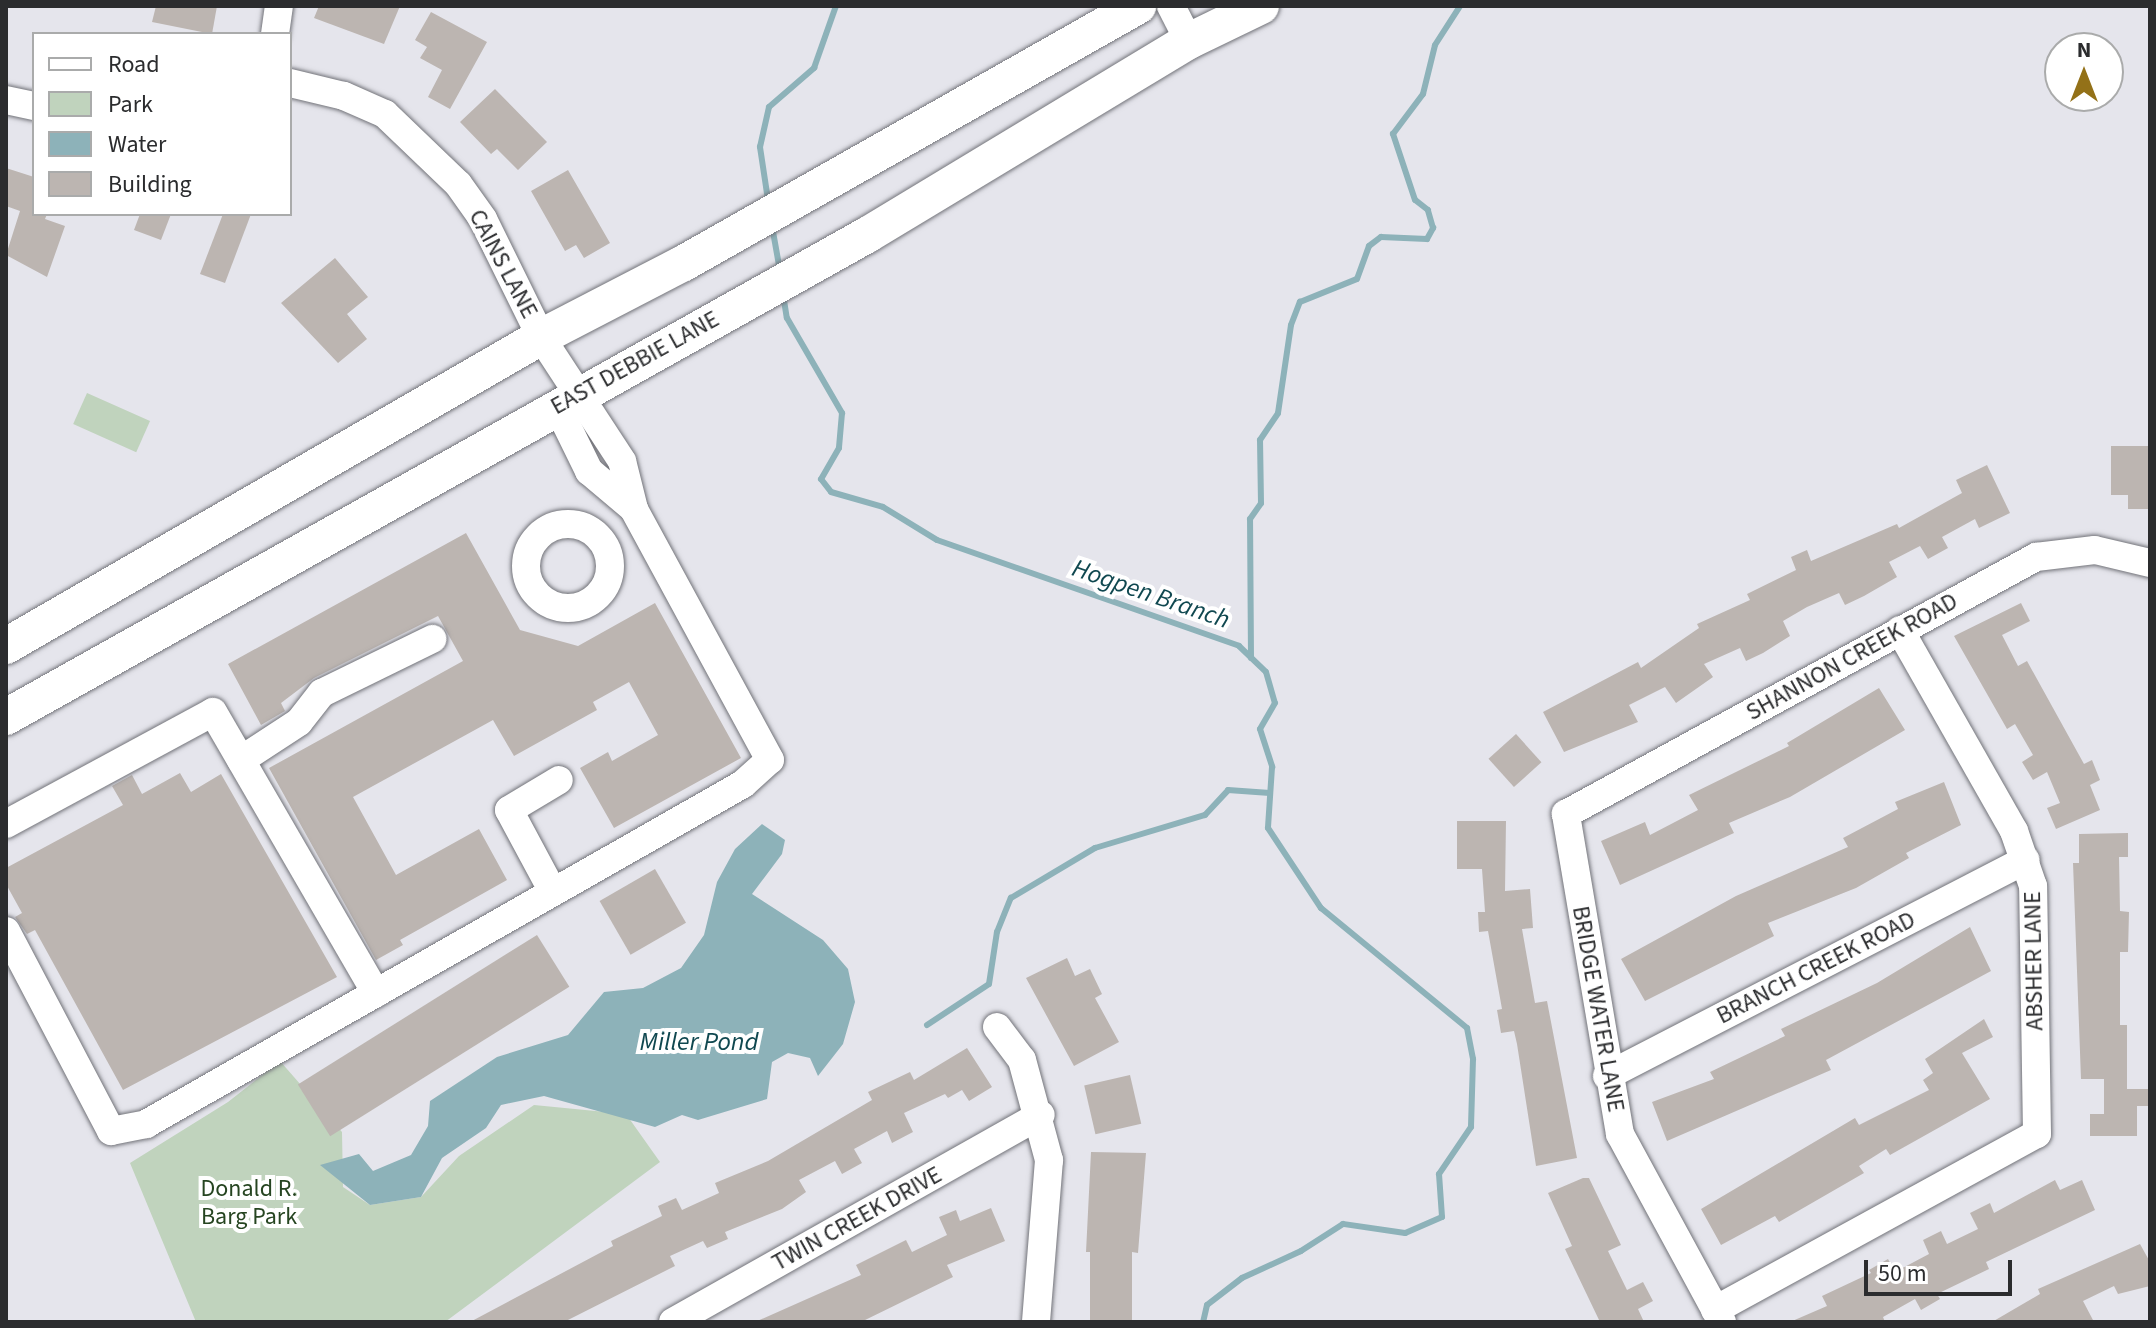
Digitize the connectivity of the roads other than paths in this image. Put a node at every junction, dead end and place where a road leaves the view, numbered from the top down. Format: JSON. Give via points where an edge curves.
{"nodes":[{"id":1,"x":279,"y":6,"type":"edge"},
{"id":2,"x":1138,"y":6,"type":"edge"},
{"id":3,"x":1171,"y":6,"type":"edge"},
{"id":4,"x":1261,"y":6,"type":"edge"},
{"id":5,"x":275,"y":32,"type":"edge"},
{"id":6,"x":1189,"y":41,"type":"junction"},
{"id":7,"x":292,"y":83,"type":"edge"},
{"id":8,"x":6,"y":100,"type":"edge"},
{"id":9,"x":32,"y":106,"type":"edge"},
{"id":10,"x":541,"y":337,"type":"junction"},
{"id":11,"x":577,"y":395,"type":"junction"},
{"id":12,"x":634,"y":509,"type":"junction"},
{"id":13,"x":597,"y":535,"type":"dead end"},
{"id":14,"x":2150,"y":563,"type":"edge"},
{"id":15,"x":1900,"y":630,"type":"junction"},
{"id":16,"x":432,"y":639,"type":"dead end"},
{"id":17,"x":6,"y":646,"type":"edge"},
{"id":18,"x":6,"y":717,"type":"edge"},
{"id":19,"x":241,"y":760,"type":"junction"},
{"id":20,"x":559,"y":780,"type":"dead end"},
{"id":21,"x":1566,"y":814,"type":"joint"},
{"id":22,"x":6,"y":824,"type":"edge"},
{"id":23,"x":2025,"y":860,"type":"junction"},
{"id":24,"x":553,"y":892,"type":"junction"},
{"id":25,"x":6,"y":931,"type":"edge"},
{"id":26,"x":376,"y":993,"type":"junction"},
{"id":27,"x":997,"y":1027,"type":"dead end"},
{"id":28,"x":1607,"y":1076,"type":"junction"},
{"id":29,"x":1041,"y":1115,"type":"junction"},
{"id":30,"x":1719,"y":1316,"type":"edge"},
{"id":31,"x":673,"y":1322,"type":"edge"},
{"id":32,"x":1036,"y":1322,"type":"edge"}],
"edges":[{"from":1,"to":5,"type":"street"},
{"from":2,"to":10,"type":"main road","via":[[684,263]]},
{"from":3,"to":6,"type":"street"},
{"from":4,"to":6,"type":"main road","name":"EAST DEBBIE LANE"},
{"from":6,"to":11,"type":"main road","name":"EAST DEBBIE LANE","via":[[867,235]]},
{"from":7,"to":10,"type":"street","name":"CAINS LANE","via":[[344,96],[385,114],[458,184],[483,219]]},
{"from":8,"to":9,"type":"street"},
{"from":10,"to":11,"type":"street","name":"CAINS LANE"},
{"from":10,"to":17,"type":"main road"},
{"from":11,"to":12,"type":"street","name":"CAINS LANE","via":[[591,408],[622,461]]},
{"from":11,"to":18,"type":"main road","name":"EAST DEBBIE LANE"},
{"from":12,"to":13,"type":"street"},
{"from":12,"to":24,"type":"street","name":"CAINS LANE","via":[[770,760],[743,784]]},
{"from":14,"to":15,"type":"street","name":"SHANNON CREEK ROAD","via":[[2095,550],[2036,557]]},
{"from":15,"to":21,"type":"street","name":"SHANNON CREEK ROAD"},
{"from":15,"to":23,"type":"street","name":"ABSHER LANE","via":[[2014,831]]},
{"from":16,"to":19,"type":"street","via":[[322,693],[299,722]]},
{"from":19,"to":22,"type":"street","via":[[213,712]]},
{"from":19,"to":26,"type":"street"},
{"from":20,"to":24,"type":"street","via":[[509,810]]},
{"from":21,"to":28,"type":"street","name":"BRIDGE WATER LANE"},
{"from":23,"to":28,"type":"street","name":"BRANCH CREEK ROAD"},
{"from":23,"to":30,"type":"street","name":"ABSHER LANE","via":[[2033,886],[2037,1134]]},
{"from":24,"to":26,"type":"street"},
{"from":25,"to":26,"type":"street","via":[[111,1131],[146,1124]]},
{"from":27,"to":29,"type":"street","via":[[1022,1060]]},
{"from":28,"to":30,"type":"street","name":"BRIDGE WATER LANE","via":[[1620,1134]]},
{"from":29,"to":31,"type":"street","name":"TWIN CREEK DRIVE"},
{"from":29,"to":32,"type":"street","via":[[1049,1160]]}]}
